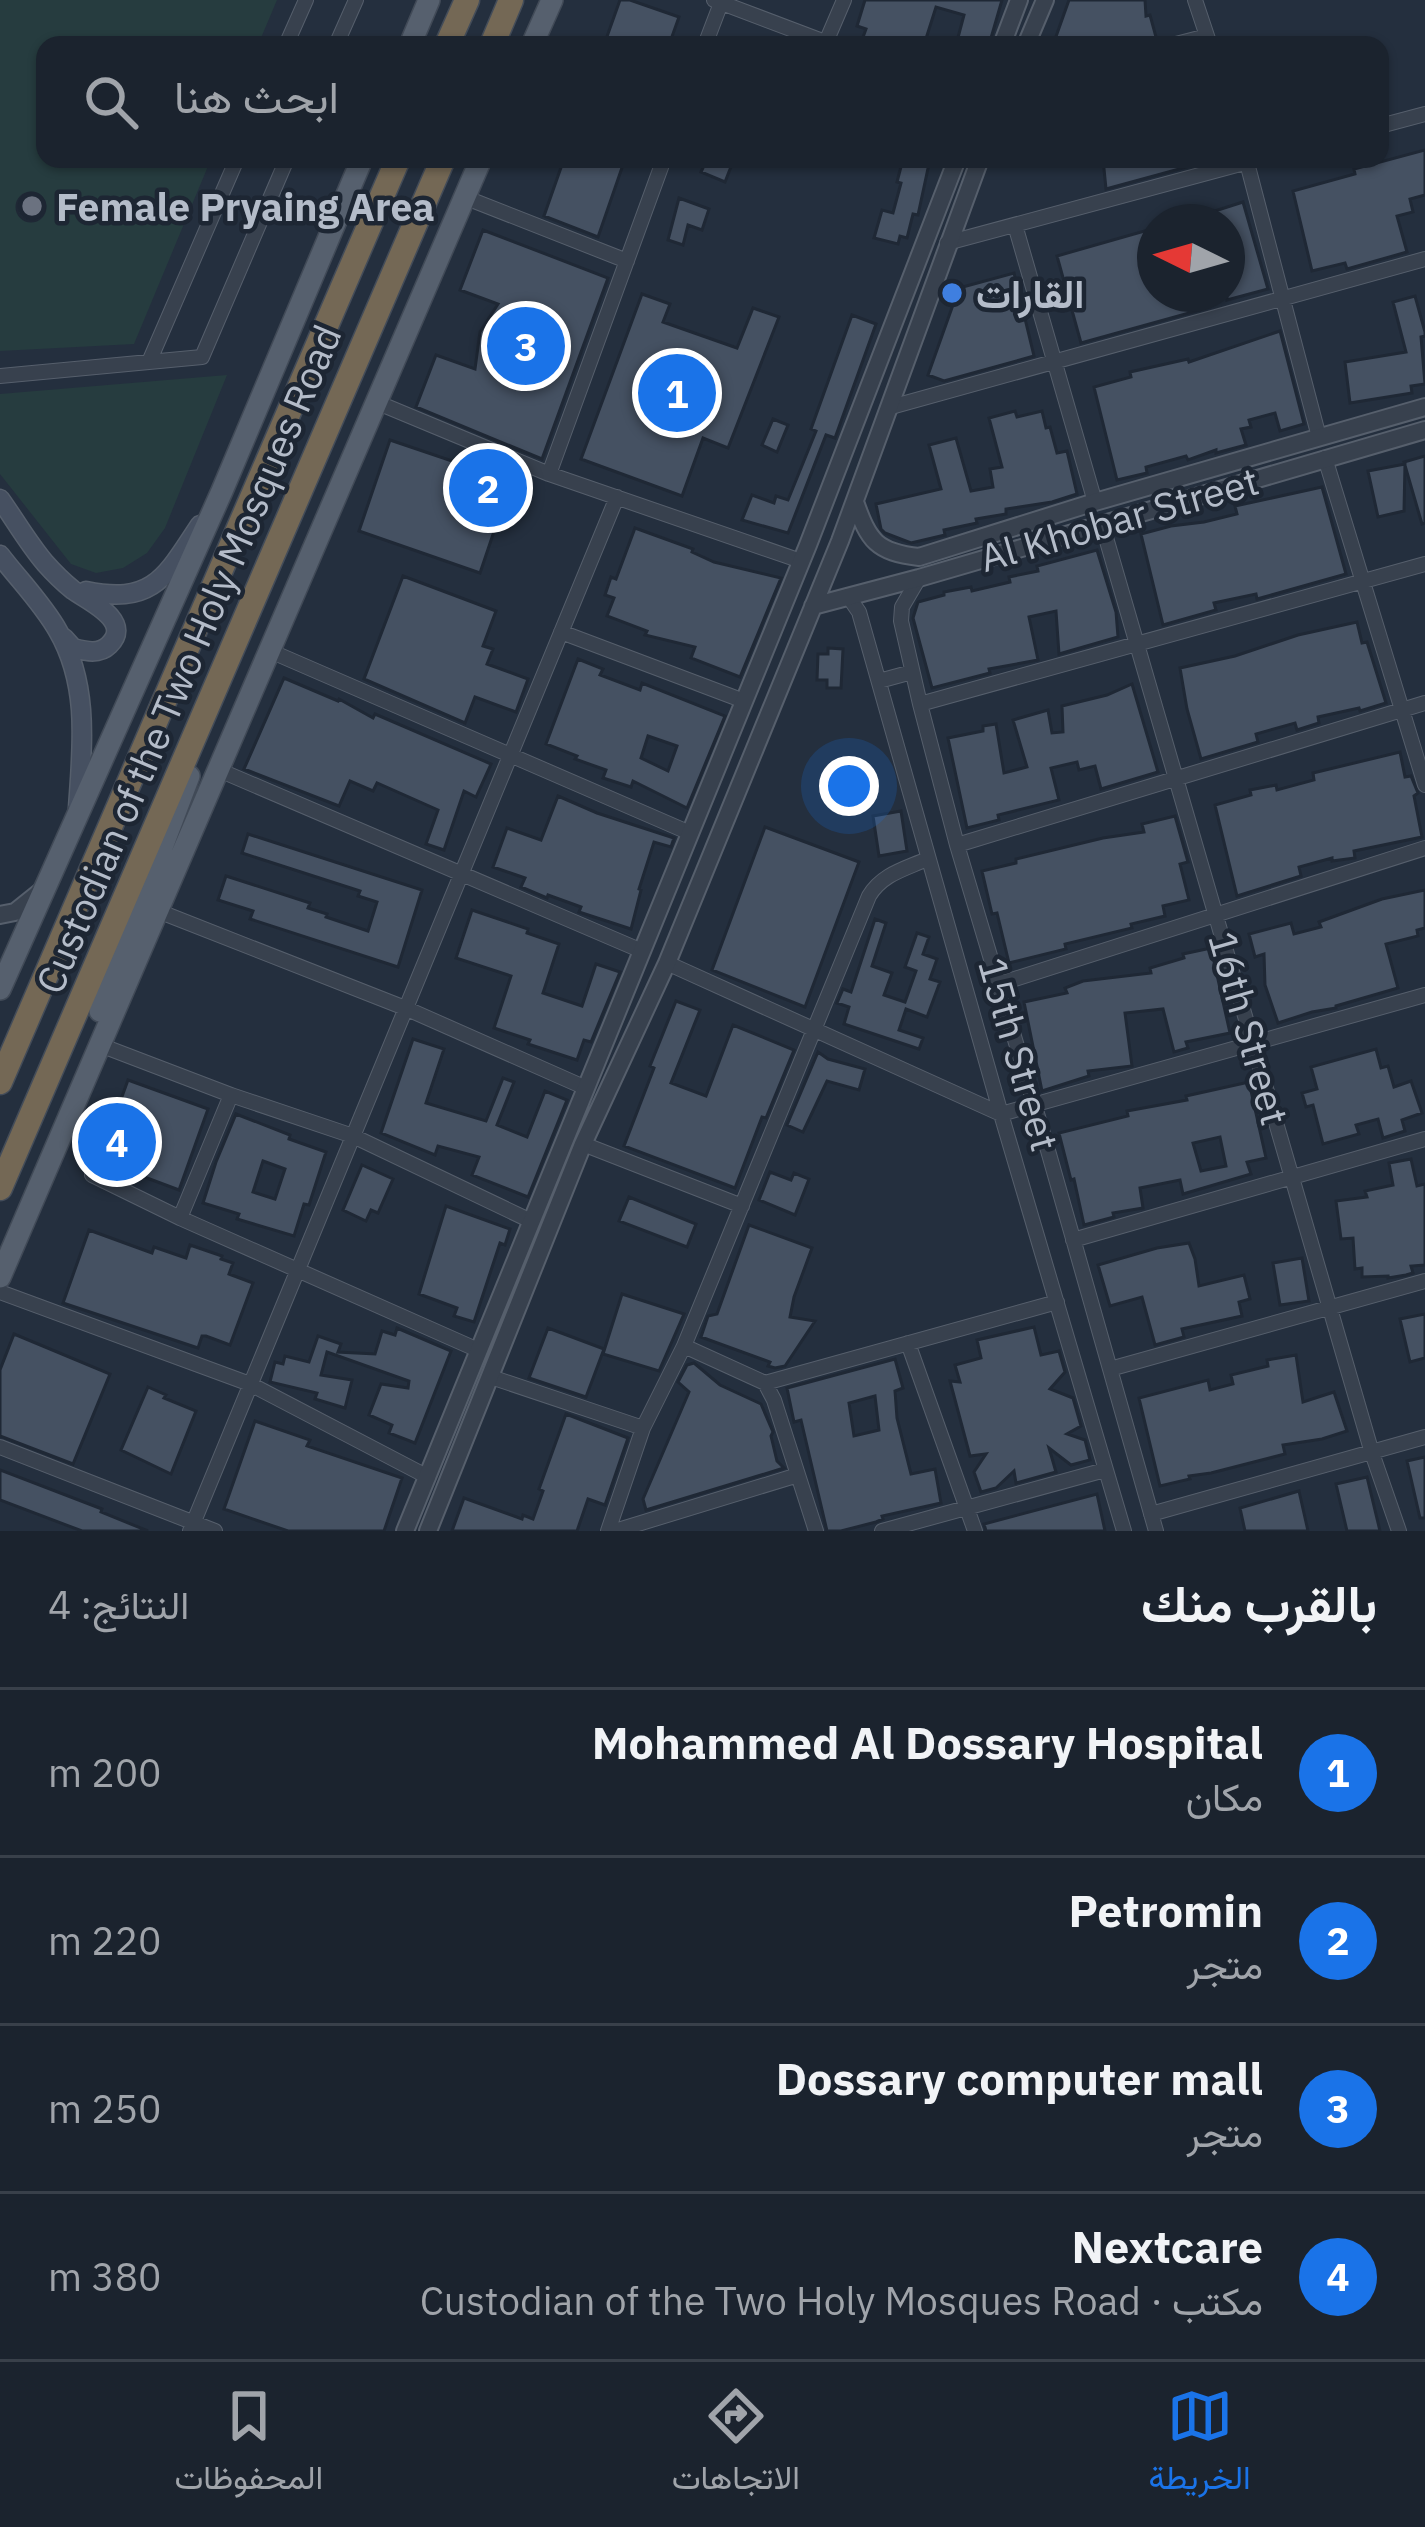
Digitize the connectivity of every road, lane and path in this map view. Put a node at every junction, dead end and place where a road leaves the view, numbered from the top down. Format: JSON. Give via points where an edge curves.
{"nodes":[{"id":1,"x":306,"y":0,"type":"edge"},
{"id":2,"x":356,"y":0,"type":"edge"},
{"id":3,"x":429,"y":0,"type":"edge"},
{"id":4,"x":467,"y":0,"type":"edge"},
{"id":5,"x":511,"y":0,"type":"edge"},
{"id":6,"x":552,"y":0,"type":"edge"},
{"id":7,"x":844,"y":0,"type":"edge"},
{"id":8,"x":1019,"y":0,"type":"edge"},
{"id":9,"x":1046,"y":0,"type":"edge"},
{"id":10,"x":1196,"y":0,"type":"edge"},
{"id":11,"x":717,"y":2,"type":"edge"},
{"id":12,"x":290,"y":36,"type":"edge"},
{"id":13,"x":340,"y":36,"type":"edge"},
{"id":14,"x":414,"y":36,"type":"edge"},
{"id":15,"x":451,"y":36,"type":"edge"},
{"id":16,"x":496,"y":36,"type":"edge"},
{"id":17,"x":536,"y":36,"type":"edge"},
{"id":18,"x":708,"y":36,"type":"edge"},
{"id":19,"x":808,"y":36,"type":"edge"},
{"id":20,"x":832,"y":36,"type":"edge"},
{"id":21,"x":1005,"y":36,"type":"edge"},
{"id":22,"x":1030,"y":36,"type":"edge"},
{"id":23,"x":1207,"y":36,"type":"edge"},
{"id":24,"x":1425,"y":114,"type":"edge"},
{"id":25,"x":1389,"y":124,"type":"edge"},
{"id":26,"x":233,"y":168,"type":"edge"},
{"id":27,"x":283,"y":168,"type":"edge"},
{"id":28,"x":358,"y":168,"type":"edge"},
{"id":29,"x":394,"y":168,"type":"edge"},
{"id":30,"x":439,"y":168,"type":"edge"},
{"id":31,"x":477,"y":168,"type":"edge"},
{"id":32,"x":661,"y":168,"type":"edge"},
{"id":33,"x":955,"y":168,"type":"edge"},
{"id":34,"x":976,"y":168,"type":"edge"},
{"id":35,"x":1222,"y":168,"type":"edge"},
{"id":36,"x":1253,"y":168,"type":"edge"},
{"id":37,"x":464,"y":197,"type":"junction"},
{"id":38,"x":1015,"y":225,"type":"junction"},
{"id":39,"x":947,"y":243,"type":"junction"},
{"id":40,"x":1425,"y":259,"type":"edge"},
{"id":41,"x":627,"y":261,"type":"junction"},
{"id":42,"x":1282,"y":298,"type":"junction"},
{"id":43,"x":148,"y":362,"type":"junction"},
{"id":44,"x":1055,"y":362,"type":"junction"},
{"id":45,"x":0,"y":376,"type":"edge"},
{"id":46,"x":376,"y":402,"type":"junction"},
{"id":47,"x":891,"y":406,"type":"junction"},
{"id":48,"x":1425,"y":407,"type":"edge"},
{"id":49,"x":1425,"y":430,"type":"edge"},
{"id":50,"x":1319,"y":437,"type":"junction"},
{"id":51,"x":1325,"y":458,"type":"junction"},
{"id":52,"x":549,"y":474,"type":"junction"},
{"id":53,"x":222,"y":491,"type":"junction"},
{"id":54,"x":617,"y":497,"type":"junction"},
{"id":55,"x":0,"y":499,"type":"edge"},
{"id":56,"x":855,"y":502,"type":"junction"},
{"id":57,"x":1095,"y":502,"type":"junction"},
{"id":58,"x":1102,"y":524,"type":"junction"},
{"id":59,"x":975,"y":539,"type":"junction"},
{"id":60,"x":274,"y":551,"type":"junction"},
{"id":61,"x":0,"y":555,"type":"edge"},
{"id":62,"x":981,"y":560,"type":"junction"},
{"id":63,"x":802,"y":561,"type":"junction"},
{"id":64,"x":1425,"y":564,"type":"edge"},
{"id":65,"x":919,"y":578,"type":"junction"},
{"id":66,"x":1363,"y":582,"type":"junction"},
{"id":67,"x":70,"y":588,"type":"junction"},
{"id":68,"x":848,"y":596,"type":"junction"},
{"id":69,"x":813,"y":606,"type":"junction"},
{"id":70,"x":59,"y":632,"type":"junction"},
{"id":71,"x":561,"y":632,"type":"junction"},
{"id":72,"x":1137,"y":644,"type":"junction"},
{"id":73,"x":270,"y":651,"type":"junction"},
{"id":74,"x":912,"y":672,"type":"junction"},
{"id":75,"x":878,"y":681,"type":"junction"},
{"id":76,"x":744,"y":701,"type":"junction"},
{"id":77,"x":1425,"y":703,"type":"edge"},
{"id":78,"x":920,"y":704,"type":"junction"},
{"id":79,"x":1402,"y":709,"type":"junction"},
{"id":80,"x":510,"y":756,"type":"junction"},
{"id":81,"x":219,"y":770,"type":"junction"},
{"id":82,"x":1176,"y":778,"type":"junction"},
{"id":83,"x":1425,"y":785,"type":"edge"},
{"id":84,"x":78,"y":811,"type":"junction"},
{"id":85,"x":690,"y":833,"type":"junction"},
{"id":86,"x":1425,"y":848,"type":"edge"},
{"id":87,"x":958,"y":851,"type":"junction"},
{"id":88,"x":928,"y":863,"type":"junction"},
{"id":89,"x":461,"y":874,"type":"junction"},
{"id":90,"x":45,"y":888,"type":"junction"},
{"id":91,"x":79,"y":896,"type":"junction"},
{"id":92,"x":158,"y":910,"type":"junction"},
{"id":93,"x":0,"y":915,"type":"edge"},
{"id":94,"x":1216,"y":915,"type":"junction"},
{"id":95,"x":642,"y":951,"type":"junction"},
{"id":96,"x":667,"y":963,"type":"junction"},
{"id":97,"x":1,"y":981,"type":"edge"},
{"id":98,"x":998,"y":984,"type":"junction"},
{"id":99,"x":1425,"y":995,"type":"edge"},
{"id":100,"x":406,"y":1008,"type":"junction"},
{"id":101,"x":814,"y":1030,"type":"junction"},
{"id":102,"x":1253,"y":1043,"type":"junction"},
{"id":103,"x":100,"y":1045,"type":"junction"},
{"id":104,"x":0,"y":1061,"type":"edge"},
{"id":105,"x":0,"y":1082,"type":"edge"},
{"id":106,"x":586,"y":1088,"type":"junction"},
{"id":107,"x":231,"y":1095,"type":"junction"},
{"id":108,"x":1034,"y":1104,"type":"junction"},
{"id":109,"x":1000,"y":1114,"type":"junction"},
{"id":110,"x":352,"y":1136,"type":"junction"},
{"id":111,"x":1425,"y":1138,"type":"edge"},
{"id":112,"x":584,"y":1144,"type":"junction"},
{"id":113,"x":92,"y":1175,"type":"dead end"},
{"id":114,"x":1292,"y":1177,"type":"junction"},
{"id":115,"x":0,"y":1188,"type":"edge"},
{"id":116,"x":742,"y":1206,"type":"junction"},
{"id":117,"x":180,"y":1218,"type":"junction"},
{"id":118,"x":531,"y":1221,"type":"junction"},
{"id":119,"x":1073,"y":1240,"type":"junction"},
{"id":120,"x":298,"y":1269,"type":"junction"},
{"id":121,"x":0,"y":1276,"type":"edge"},
{"id":122,"x":1425,"y":1281,"type":"edge"},
{"id":123,"x":0,"y":1292,"type":"edge"},
{"id":124,"x":1057,"y":1302,"type":"junction"},
{"id":125,"x":1330,"y":1308,"type":"junction"},
{"id":126,"x":908,"y":1343,"type":"junction"},
{"id":127,"x":684,"y":1346,"type":"junction"},
{"id":128,"x":478,"y":1350,"type":"junction"},
{"id":129,"x":1110,"y":1369,"type":"junction"},
{"id":130,"x":490,"y":1377,"type":"junction"},
{"id":131,"x":765,"y":1383,"type":"junction"},
{"id":132,"x":250,"y":1384,"type":"junction"},
{"id":133,"x":644,"y":1428,"type":"junction"},
{"id":134,"x":1425,"y":1437,"type":"edge"},
{"id":135,"x":0,"y":1447,"type":"edge"},
{"id":136,"x":1372,"y":1453,"type":"junction"},
{"id":137,"x":1106,"y":1469,"type":"junction"},
{"id":138,"x":798,"y":1475,"type":"junction"},
{"id":139,"x":428,"y":1477,"type":"junction"},
{"id":140,"x":968,"y":1506,"type":"junction"},
{"id":141,"x":1150,"y":1514,"type":"junction"},
{"id":142,"x":191,"y":1526,"type":"edge"},
{"id":143,"x":215,"y":1531,"type":"edge"},
{"id":144,"x":405,"y":1531,"type":"edge"},
{"id":145,"x":428,"y":1531,"type":"edge"},
{"id":146,"x":611,"y":1531,"type":"edge"},
{"id":147,"x":816,"y":1531,"type":"edge"},
{"id":148,"x":883,"y":1531,"type":"edge"},
{"id":149,"x":975,"y":1531,"type":"edge"},
{"id":150,"x":1124,"y":1531,"type":"edge"},
{"id":151,"x":1156,"y":1531,"type":"edge"},
{"id":152,"x":1400,"y":1531,"type":"edge"}],
"edges":[{"from":1,"to":12,"type":"street"},
{"from":2,"to":13,"type":"street"},
{"from":3,"to":14,"type":"main road"},
{"from":4,"to":15,"type":"highway"},
{"from":5,"to":16,"type":"highway"},
{"from":6,"to":17,"type":"main road"},
{"from":7,"to":20,"type":"street"},
{"from":8,"to":21,"type":"street"},
{"from":9,"to":22,"type":"street"},
{"from":10,"to":23,"type":"street"},
{"from":11,"to":18,"type":"street"},
{"from":11,"to":19,"type":"street"},
{"from":24,"to":25,"type":"street"},
{"from":26,"to":43,"type":"street"},
{"from":27,"to":43,"type":"street","via":[[202,357]]},
{"from":28,"to":53,"type":"main road"},
{"from":29,"to":91,"type":"highway","name":"Custodian of the Two Holy Mosques Road"},
{"from":30,"to":60,"type":"highway","name":"Custodian of the Two Holy Mosques Road"},
{"from":31,"to":37,"type":"main road"},
{"from":32,"to":41,"type":"street"},
{"from":33,"to":63,"type":"street"},
{"from":34,"to":39,"type":"street"},
{"from":35,"to":38,"type":"street"},
{"from":36,"to":42,"type":"street"},
{"from":37,"to":41,"type":"street"},
{"from":37,"to":46,"type":"main road"},
{"from":38,"to":39,"type":"street"},
{"from":38,"to":44,"type":"street"},
{"from":39,"to":47,"type":"street"},
{"from":40,"to":42,"type":"street"},
{"from":41,"to":52,"type":"street"},
{"from":42,"to":44,"type":"street"},
{"from":42,"to":50,"type":"street"},
{"from":43,"to":45,"type":"street"},
{"from":44,"to":47,"type":"street"},
{"from":44,"to":57,"type":"street"},
{"from":46,"to":52,"type":"street"},
{"from":46,"to":73,"type":"main road"},
{"from":47,"to":56,"type":"street"},
{"from":48,"to":50,"type":"street","name":"Al Khobar Street"},
{"from":49,"to":51,"type":"street","name":"Al Khobar Street"},
{"from":50,"to":57,"type":"street","name":"Al Khobar Street"},
{"from":51,"to":58,"type":"street","name":"Al Khobar Street"},
{"from":51,"to":66,"type":"street"},
{"from":52,"to":54,"type":"street"},
{"from":53,"to":67,"type":"main road","via":[[168,573],[143,591],[111,596]]},
{"from":53,"to":84,"type":"main road"},
{"from":54,"to":63,"type":"street"},
{"from":54,"to":71,"type":"street"},
{"from":55,"to":67,"type":"main road"},
{"from":56,"to":59,"type":"street","name":"Al Khobar Street","via":[[872,542],[895,554],[919,556]]},
{"from":56,"to":69,"type":"street"},
{"from":57,"to":59,"type":"street","name":"Al Khobar Street"},
{"from":58,"to":62,"type":"street","name":"Al Khobar Street"},
{"from":58,"to":72,"type":"street","name":"16th Street"},
{"from":59,"to":62,"type":"street"},
{"from":60,"to":115,"type":"highway","name":"Custodian of the Two Holy Mosques Road"},
{"from":60,"to":121,"type":"main road"},
{"from":61,"to":70,"type":"main road"},
{"from":62,"to":65,"type":"street","name":"Al Khobar Street"},
{"from":63,"to":76,"type":"street"},
{"from":64,"to":66,"type":"street"},
{"from":65,"to":68,"type":"street","name":"Al Khobar Street"},
{"from":65,"to":74,"type":"street","name":"15th Street","via":[[902,607]]},
{"from":66,"to":72,"type":"street"},
{"from":66,"to":79,"type":"street"},
{"from":67,"to":70,"type":"main road","via":[[101,607],[116,634],[95,652],[73,648]]},
{"from":68,"to":69,"type":"street","name":"Al Khobar Street"},
{"from":68,"to":75,"type":"street","name":"15th Street"},
{"from":69,"to":96,"type":"street"},
{"from":70,"to":84,"type":"main road","via":[[84,723]]},
{"from":71,"to":76,"type":"street"},
{"from":71,"to":80,"type":"street"},
{"from":72,"to":78,"type":"street"},
{"from":72,"to":82,"type":"street","name":"16th Street"},
{"from":73,"to":80,"type":"street"},
{"from":73,"to":81,"type":"main road"},
{"from":74,"to":75,"type":"street"},
{"from":74,"to":78,"type":"street","name":"15th Street"},
{"from":75,"to":88,"type":"street","name":"15th Street"},
{"from":76,"to":85,"type":"street"},
{"from":77,"to":79,"type":"street"},
{"from":78,"to":87,"type":"street","name":"15th Street"},
{"from":79,"to":82,"type":"street"},
{"from":79,"to":83,"type":"street"},
{"from":80,"to":85,"type":"street"},
{"from":80,"to":89,"type":"street"},
{"from":81,"to":89,"type":"street"},
{"from":81,"to":92,"type":"main road"},
{"from":82,"to":87,"type":"street"},
{"from":82,"to":94,"type":"street","name":"16th Street"},
{"from":84,"to":90,"type":"main road"},
{"from":85,"to":95,"type":"street"},
{"from":86,"to":94,"type":"street"},
{"from":87,"to":88,"type":"street"},
{"from":87,"to":98,"type":"street","name":"15th Street"},
{"from":88,"to":101,"type":"street","via":[[877,882]]},
{"from":88,"to":109,"type":"street","name":"15th Street"},
{"from":89,"to":95,"type":"street"},
{"from":89,"to":100,"type":"street"},
{"from":90,"to":93,"type":"street"},
{"from":90,"to":97,"type":"main road"},
{"from":91,"to":104,"type":"main road"},
{"from":91,"to":105,"type":"highway","name":"Custodian of the Two Holy Mosques Road"},
{"from":92,"to":100,"type":"street"},
{"from":92,"to":103,"type":"main road"},
{"from":94,"to":98,"type":"street"},
{"from":94,"to":102,"type":"street","name":"16th Street"},
{"from":95,"to":106,"type":"street"},
{"from":96,"to":101,"type":"street"},
{"from":96,"to":112,"type":"street"},
{"from":98,"to":108,"type":"street","name":"15th Street"},
{"from":99,"to":102,"type":"street"},
{"from":100,"to":106,"type":"street"},
{"from":100,"to":110,"type":"street"},
{"from":101,"to":109,"type":"street"},
{"from":101,"to":116,"type":"street"},
{"from":102,"to":108,"type":"street"},
{"from":102,"to":114,"type":"street","name":"16th Street"},
{"from":103,"to":107,"type":"street"},
{"from":103,"to":121,"type":"main road"},
{"from":106,"to":118,"type":"street"},
{"from":107,"to":110,"type":"street"},
{"from":107,"to":117,"type":"street"},
{"from":108,"to":109,"type":"street"},
{"from":108,"to":119,"type":"street","name":"15th Street"},
{"from":109,"to":124,"type":"street","name":"15th Street"},
{"from":110,"to":118,"type":"street"},
{"from":110,"to":120,"type":"street"},
{"from":111,"to":114,"type":"street"},
{"from":112,"to":116,"type":"street"},
{"from":112,"to":130,"type":"street"},
{"from":113,"to":117,"type":"street"},
{"from":114,"to":119,"type":"street"},
{"from":114,"to":125,"type":"street","name":"16th Street"},
{"from":116,"to":127,"type":"street"},
{"from":117,"to":120,"type":"street"},
{"from":118,"to":128,"type":"street"},
{"from":119,"to":129,"type":"street","name":"15th Street"},
{"from":120,"to":128,"type":"street"},
{"from":120,"to":132,"type":"street"},
{"from":122,"to":125,"type":"street"},
{"from":123,"to":132,"type":"street"},
{"from":124,"to":126,"type":"street"},
{"from":124,"to":137,"type":"street","name":"15th Street"},
{"from":125,"to":129,"type":"street"},
{"from":125,"to":136,"type":"street","name":"16th Street"},
{"from":126,"to":131,"type":"street"},
{"from":126,"to":140,"type":"street"},
{"from":127,"to":131,"type":"street"},
{"from":127,"to":133,"type":"street"},
{"from":128,"to":139,"type":"street"},
{"from":129,"to":141,"type":"street","name":"15th Street"},
{"from":130,"to":133,"type":"street"},
{"from":130,"to":145,"type":"street"},
{"from":131,"to":138,"type":"street"},
{"from":132,"to":139,"type":"street"},
{"from":132,"to":142,"type":"street"},
{"from":133,"to":146,"type":"street"},
{"from":134,"to":136,"type":"street"},
{"from":135,"to":142,"type":"street"},
{"from":136,"to":141,"type":"street"},
{"from":136,"to":152,"type":"street","name":"16th Street"},
{"from":137,"to":140,"type":"street"},
{"from":137,"to":150,"type":"street","name":"15th Street"},
{"from":138,"to":146,"type":"street"},
{"from":138,"to":147,"type":"street"},
{"from":139,"to":144,"type":"street"},
{"from":140,"to":148,"type":"street"},
{"from":140,"to":149,"type":"street"},
{"from":141,"to":151,"type":"street","name":"15th Street"},
{"from":142,"to":143,"type":"street"}]}
